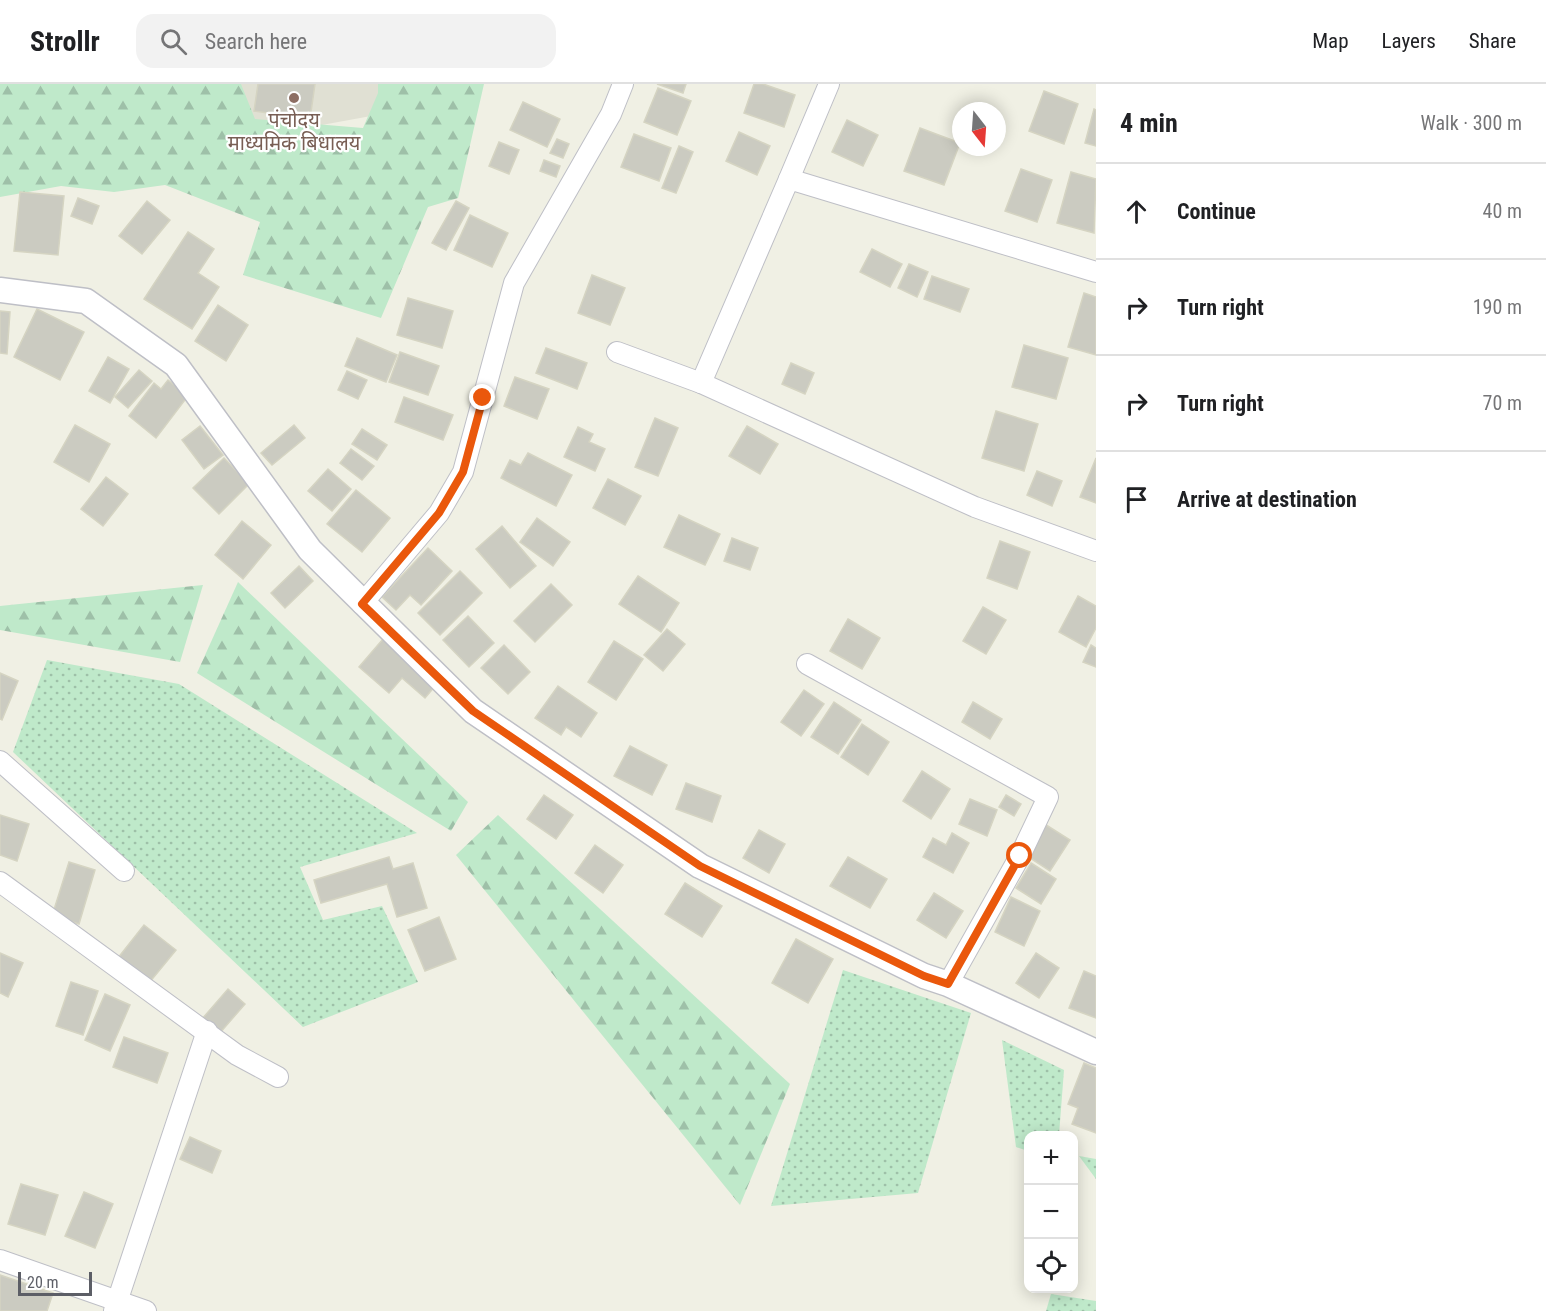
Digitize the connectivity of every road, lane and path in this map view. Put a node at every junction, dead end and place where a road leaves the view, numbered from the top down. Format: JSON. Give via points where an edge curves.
{"nodes":[{"id":1,"x":623,"y":84,"type":"edge"},
{"id":2,"x":829,"y":84,"type":"edge"},
{"id":3,"x":789,"y":179,"type":"junction"},
{"id":4,"x":1096,"y":272,"type":"edge"},
{"id":5,"x":0,"y":290,"type":"edge"},
{"id":6,"x":617,"y":352,"type":"dead end"},
{"id":7,"x":701,"y":383,"type":"junction"},
{"id":8,"x":1096,"y":551,"type":"edge"},
{"id":9,"x":362,"y":604,"type":"junction"},
{"id":10,"x":807,"y":664,"type":"dead end"},
{"id":11,"x":0,"y":761,"type":"edge"},
{"id":12,"x":124,"y":871,"type":"dead end"},
{"id":13,"x":0,"y":882,"type":"edge"},
{"id":14,"x":948,"y":984,"type":"junction"},
{"id":15,"x":207,"y":1031,"type":"junction"},
{"id":16,"x":1096,"y":1052,"type":"edge"},
{"id":17,"x":278,"y":1077,"type":"dead end"},
{"id":18,"x":0,"y":1260,"type":"edge"},
{"id":19,"x":115,"y":1305,"type":"edge"},
{"id":20,"x":146,"y":1311,"type":"edge"}],
"edges":[{"from":1,"to":9,"type":"street","via":[[611,114],[514,283],[463,472],[439,513]]},
{"from":2,"to":3,"type":"street"},
{"from":3,"to":4,"type":"street"},
{"from":3,"to":7,"type":"street"},
{"from":5,"to":9,"type":"street","via":[[86,301],[176,365],[310,550]]},
{"from":6,"to":7,"type":"street"},
{"from":7,"to":8,"type":"street","via":[[975,507]]},
{"from":9,"to":14,"type":"street","via":[[473,711],[700,866],[924,976]]},
{"from":10,"to":14,"type":"street","via":[[1048,797],[1020,856]]},
{"from":11,"to":12,"type":"street"},
{"from":13,"to":15,"type":"street"},
{"from":14,"to":16,"type":"street"},
{"from":15,"to":17,"type":"street","via":[[237,1055]]},
{"from":15,"to":19,"type":"street"},
{"from":18,"to":19,"type":"street"},
{"from":19,"to":20,"type":"street"}]}
